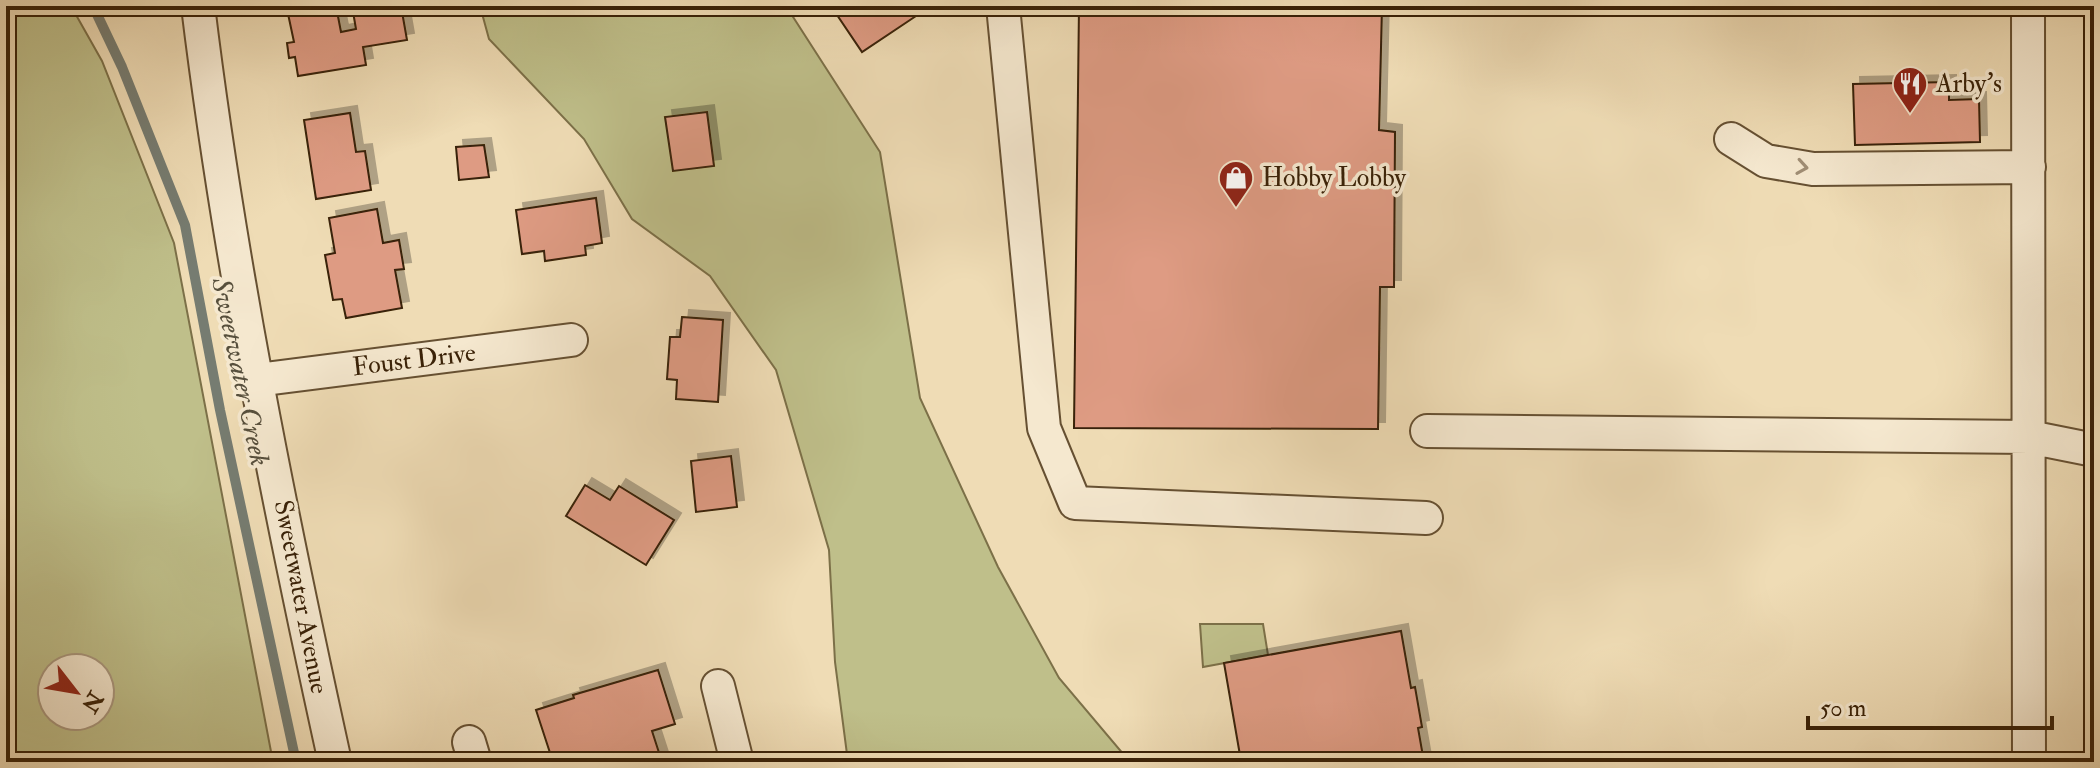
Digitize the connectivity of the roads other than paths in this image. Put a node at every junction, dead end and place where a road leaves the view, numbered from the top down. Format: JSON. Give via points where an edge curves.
{"nodes":[{"id":1,"x":198,"y":6,"type":"edge"},
{"id":2,"x":1003,"y":6,"type":"edge"},
{"id":3,"x":2028,"y":6,"type":"edge"},
{"id":4,"x":1731,"y":139,"type":"dead end"},
{"id":5,"x":2029,"y":167,"type":"junction"},
{"id":6,"x":571,"y":340,"type":"dead end"},
{"id":7,"x":257,"y":380,"type":"junction"},
{"id":8,"x":1427,"y":431,"type":"dead end"},
{"id":9,"x":2029,"y":437,"type":"junction"},
{"id":10,"x":2094,"y":450,"type":"edge"},
{"id":11,"x":1426,"y":518,"type":"dead end"},
{"id":12,"x":718,"y":686,"type":"dead end"},
{"id":13,"x":335,"y":762,"type":"edge"},
{"id":14,"x":737,"y":762,"type":"edge"},
{"id":15,"x":2029,"y":762,"type":"edge"}],
"edges":[{"from":1,"to":7,"type":"street","name":"Sweetwater Avenue"},
{"from":2,"to":11,"type":"street","via":[[1044,428],[1075,503]]},
{"from":3,"to":5,"type":"street"},
{"from":4,"to":5,"type":"street","one_way":true,"via":[[1766,161],[1813,169]]},
{"from":5,"to":9,"type":"street"},
{"from":6,"to":7,"type":"street","name":"Foust Drive"},
{"from":7,"to":13,"type":"street","name":"Sweetwater Avenue"},
{"from":8,"to":9,"type":"street"},
{"from":9,"to":10,"type":"street"},
{"from":9,"to":15,"type":"street"},
{"from":12,"to":14,"type":"street"}]}
